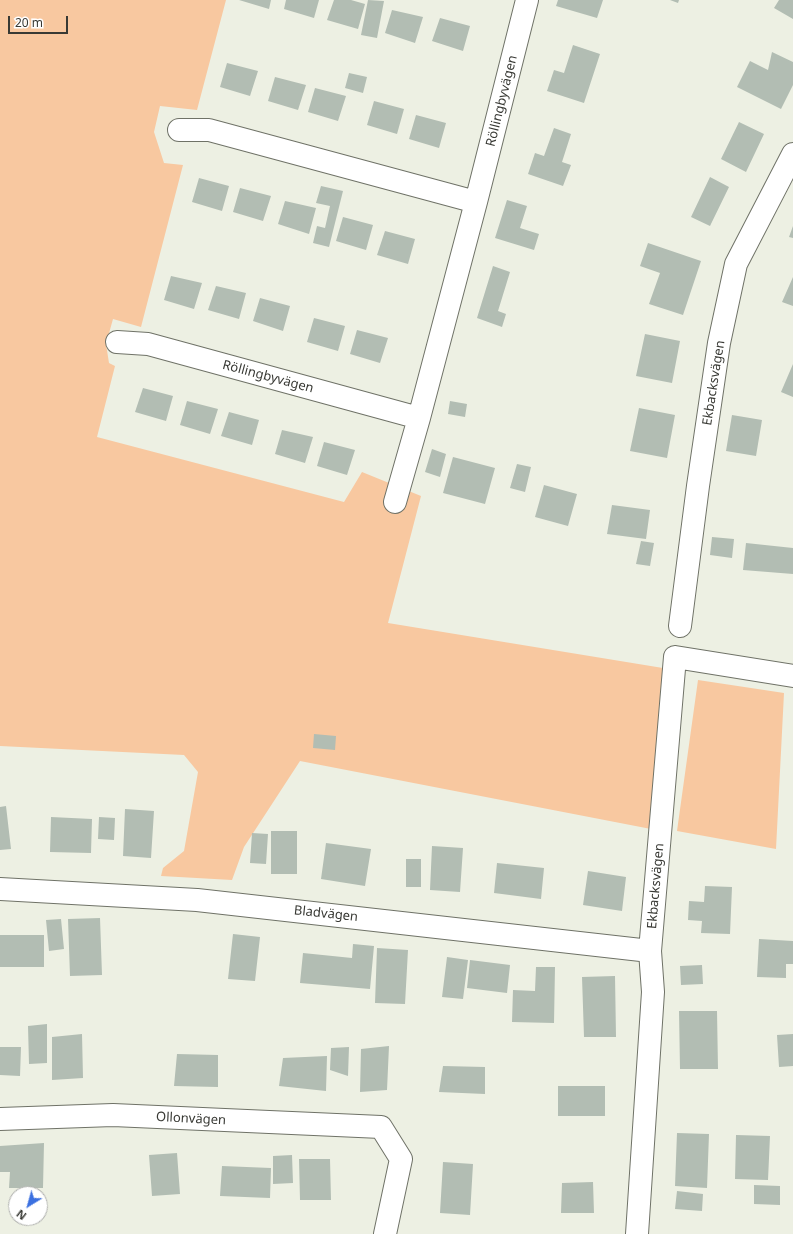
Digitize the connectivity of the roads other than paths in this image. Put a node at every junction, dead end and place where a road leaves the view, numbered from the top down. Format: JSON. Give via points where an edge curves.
{"nodes":[{"id":1,"x":527,"y":0,"type":"edge"},
{"id":2,"x":179,"y":130,"type":"dead end"},
{"id":3,"x":793,"y":154,"type":"edge"},
{"id":4,"x":476,"y":202,"type":"junction"},
{"id":5,"x":117,"y":342,"type":"dead end"},
{"id":6,"x":419,"y":418,"type":"junction"},
{"id":7,"x":395,"y":502,"type":"dead end"},
{"id":8,"x":680,"y":626,"type":"dead end"},
{"id":9,"x":793,"y":676,"type":"edge"},
{"id":10,"x":0,"y":889,"type":"edge"},
{"id":11,"x":650,"y":951,"type":"junction"},
{"id":12,"x":0,"y":1119,"type":"edge"},
{"id":13,"x":385,"y":1234,"type":"edge"},
{"id":14,"x":637,"y":1234,"type":"edge"}],
"edges":[{"from":1,"to":4,"type":"street","name":"Röllingbyvägen"},
{"from":2,"to":4,"type":"street","via":[[209,130]]},
{"from":3,"to":8,"type":"street","name":"Ekbacksvägen","via":[[736,264],[719,343]]},
{"from":4,"to":6,"type":"street","name":"Röllingbyvägen"},
{"from":5,"to":6,"type":"street","name":"Röllingbyvägen","via":[[148,344]]},
{"from":6,"to":7,"type":"street","name":"Röllingbyvägen"},
{"from":9,"to":11,"type":"street","name":"Ekbacksvägen","via":[[675,657]]},
{"from":10,"to":11,"type":"street","name":"Bladvägen","via":[[197,900]]},
{"from":11,"to":14,"type":"street","name":"Ekbacksvägen","via":[[653,992]]},
{"from":12,"to":13,"type":"street","name":"Ollonvägen","via":[[113,1115],[381,1127],[400,1159]]}]}
